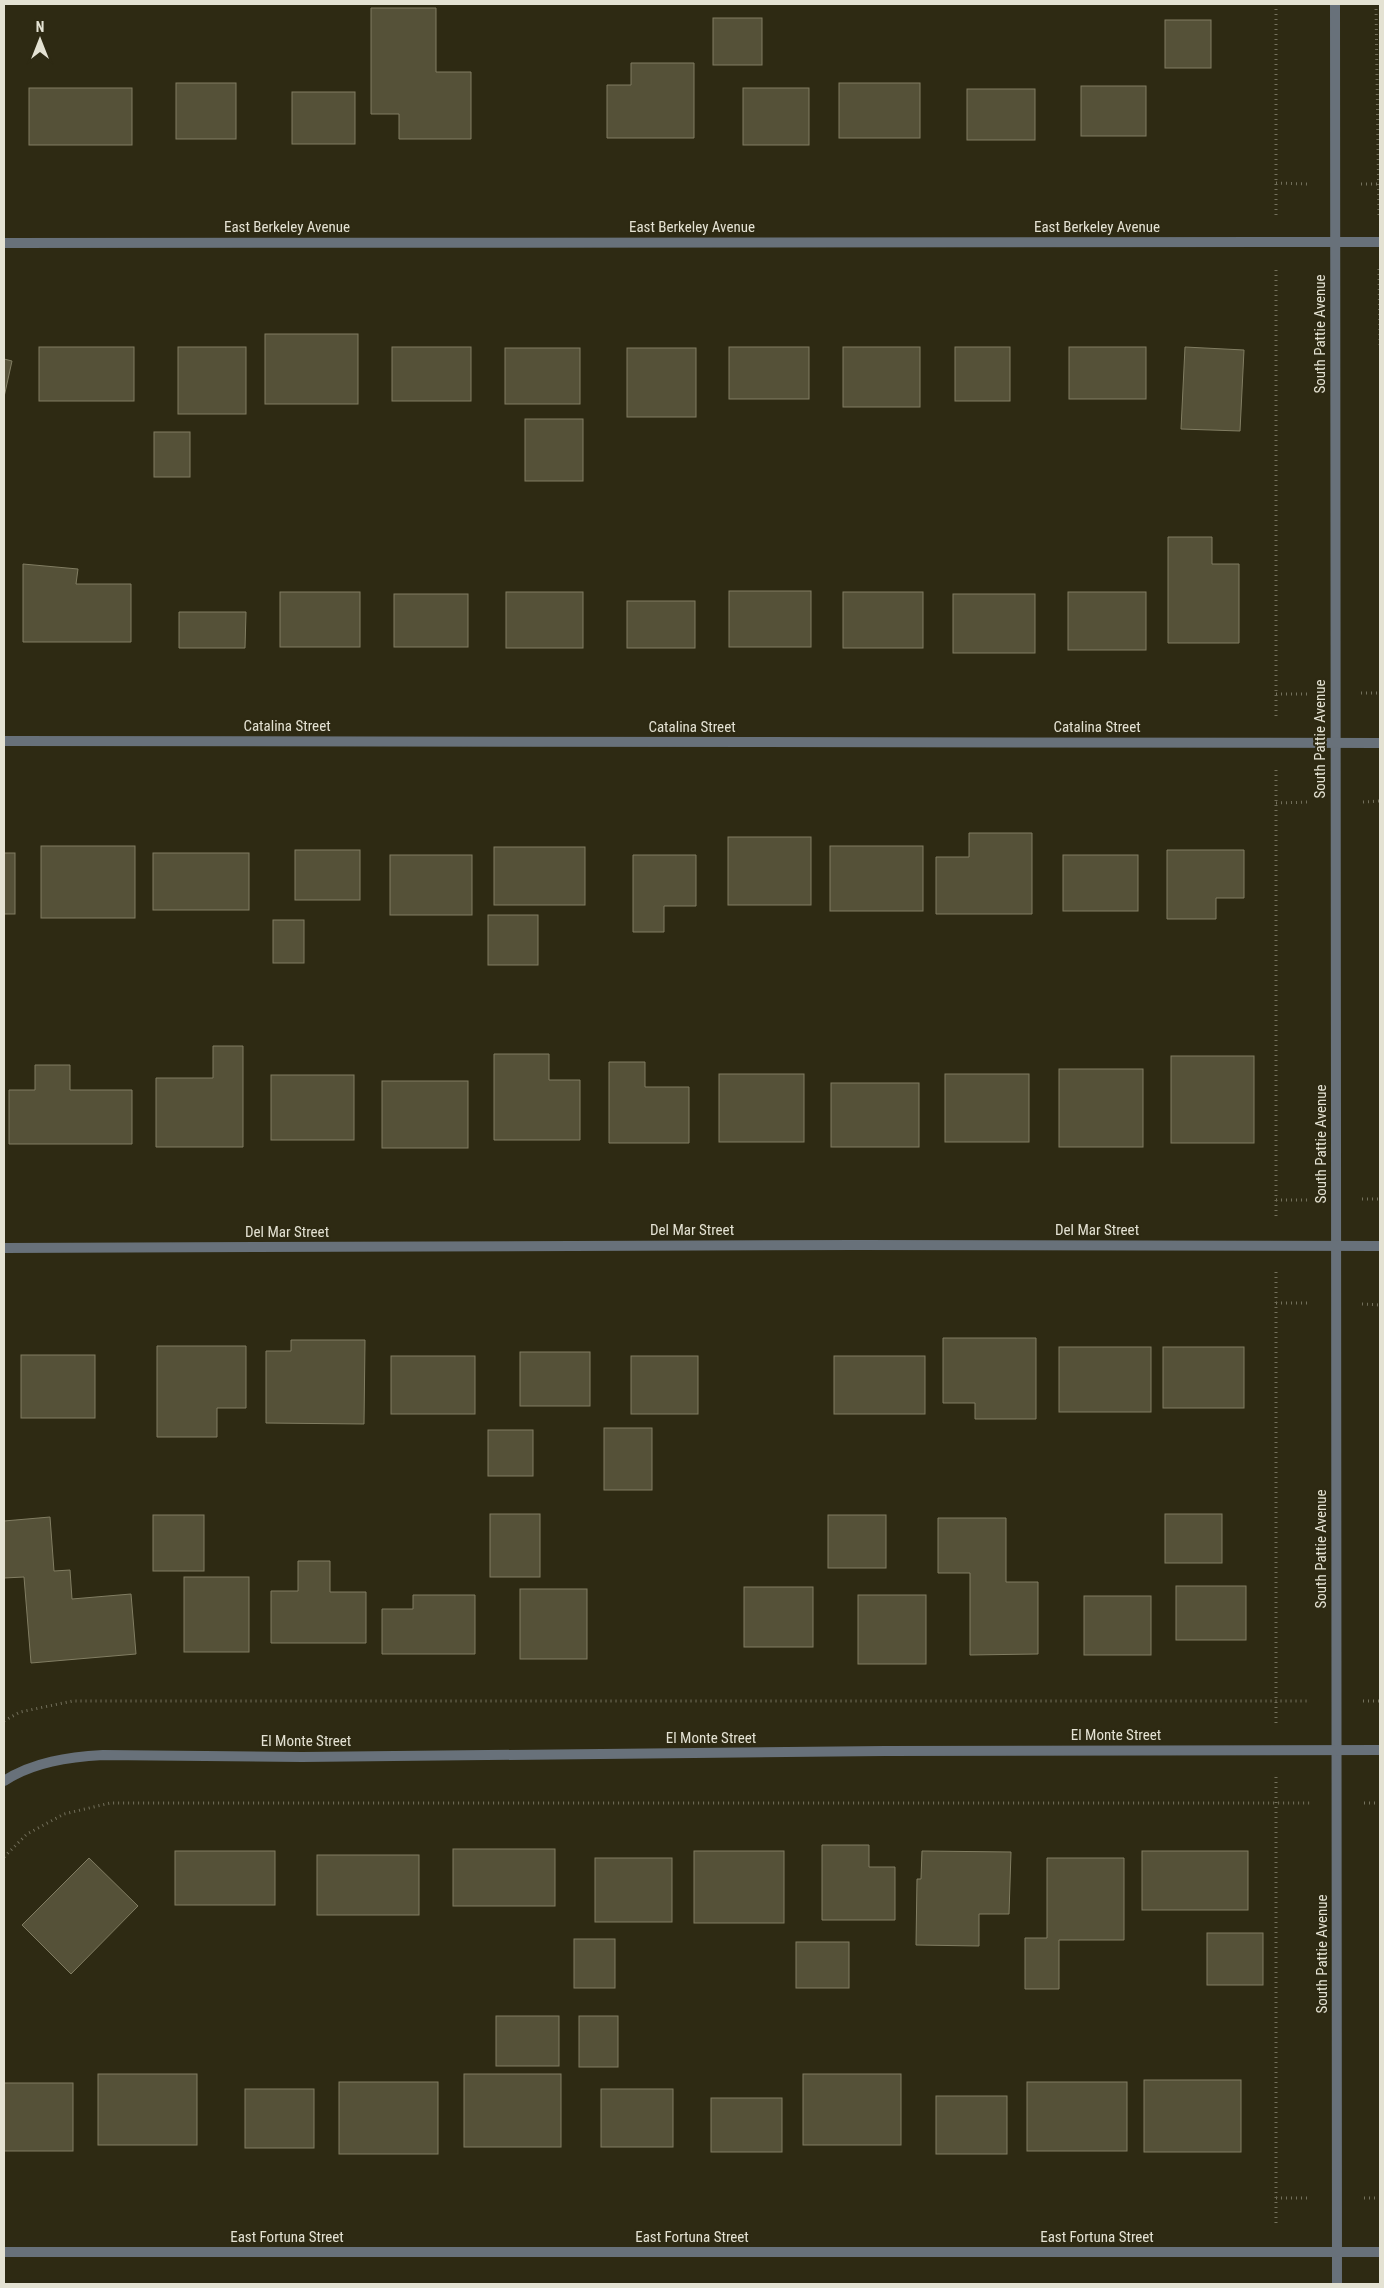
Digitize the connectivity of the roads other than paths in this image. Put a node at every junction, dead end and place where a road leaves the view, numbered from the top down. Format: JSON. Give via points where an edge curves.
{"nodes":[{"id":1,"x":1335,"y":4,"type":"edge"},
{"id":2,"x":1335,"y":242,"type":"junction"},
{"id":3,"x":1380,"y":242,"type":"edge"},
{"id":4,"x":4,"y":243,"type":"edge"},
{"id":5,"x":4,"y":741,"type":"edge"},
{"id":6,"x":1335,"y":743,"type":"junction"},
{"id":7,"x":1380,"y":743,"type":"edge"},
{"id":8,"x":1336,"y":1246,"type":"junction"},
{"id":9,"x":1380,"y":1246,"type":"edge"},
{"id":10,"x":4,"y":1248,"type":"edge"},
{"id":11,"x":1336,"y":1750,"type":"junction"},
{"id":12,"x":1380,"y":1750,"type":"edge"},
{"id":13,"x":4,"y":1781,"type":"edge"},
{"id":14,"x":4,"y":2252,"type":"edge"},
{"id":15,"x":1337,"y":2252,"type":"junction"},
{"id":16,"x":1380,"y":2252,"type":"edge"},
{"id":17,"x":1337,"y":2284,"type":"edge"}],
"edges":[{"from":1,"to":2,"type":"street","name":"South Pattie Avenue"},
{"from":2,"to":3,"type":"street","name":"East Berkeley Avenue"},
{"from":2,"to":4,"type":"street","name":"East Berkeley Avenue"},
{"from":2,"to":6,"type":"street","name":"South Pattie Avenue"},
{"from":5,"to":6,"type":"street","name":"Catalina Street"},
{"from":6,"to":7,"type":"street","name":"Catalina Street"},
{"from":6,"to":8,"type":"street","name":"South Pattie Avenue"},
{"from":8,"to":9,"type":"street","name":"Del Mar Street"},
{"from":8,"to":10,"type":"street","name":"Del Mar Street"},
{"from":8,"to":11,"type":"street","name":"South Pattie Avenue"},
{"from":11,"to":12,"type":"street","name":"El Monte Street"},
{"from":11,"to":13,"type":"street","name":"El Monte Street","via":[[302,1757],[103,1755],[72,1757],[43,1764]]},
{"from":11,"to":15,"type":"street","name":"South Pattie Avenue"},
{"from":14,"to":15,"type":"street","name":"East Fortuna Street"},
{"from":15,"to":16,"type":"street","name":"East Fortuna Street"},
{"from":15,"to":17,"type":"street","name":"South Pattie Avenue"}]}
